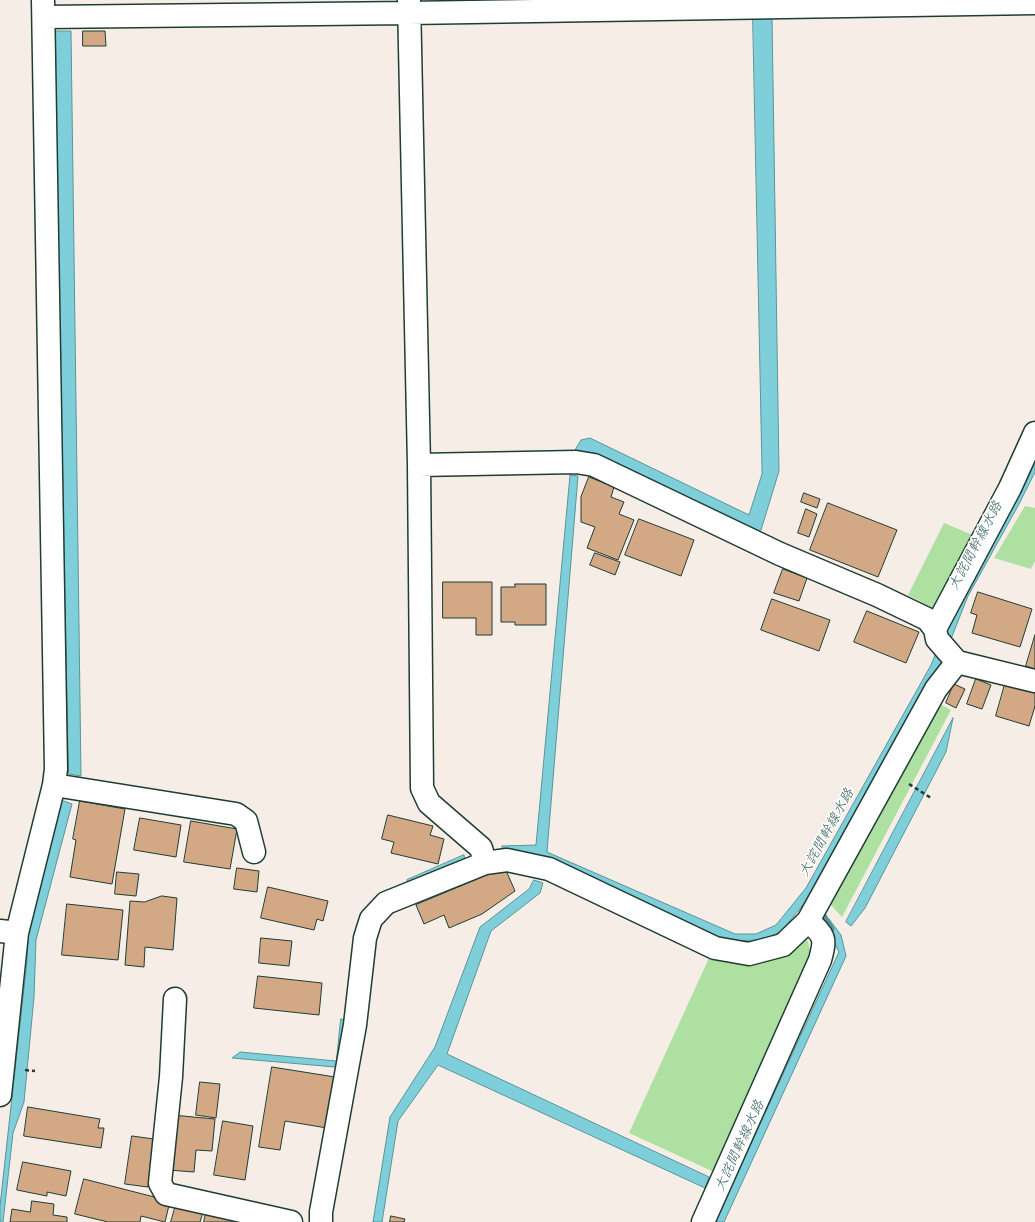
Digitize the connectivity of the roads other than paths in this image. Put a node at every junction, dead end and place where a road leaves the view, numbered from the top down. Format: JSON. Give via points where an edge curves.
{"nodes":[{"id":1,"x":927,"y":2,"type":"edge"},
{"id":2,"x":1035,"y":3,"type":"edge"},
{"id":3,"x":409,"y":6,"type":"edge"},
{"id":4,"x":44,"y":9,"type":"edge"},
{"id":5,"x":1035,"y":433,"type":"edge"},
{"id":6,"x":419,"y":465,"type":"junction"},
{"id":7,"x":945,"y":646,"type":"junction"},
{"id":8,"x":1035,"y":681,"type":"edge"},
{"id":9,"x":54,"y":785,"type":"junction"},
{"id":10,"x":254,"y":852,"type":"dead end"},
{"id":11,"x":485,"y":863,"type":"junction"},
{"id":12,"x":808,"y":921,"type":"junction"},
{"id":13,"x":9,"y":932,"type":"edge"},
{"id":14,"x":175,"y":999,"type":"dead end"},
{"id":15,"x":0,"y":1095,"type":"edge"},
{"id":16,"x":291,"y":1222,"type":"edge"},
{"id":17,"x":321,"y":1222,"type":"edge"},
{"id":18,"x":703,"y":1222,"type":"edge"}],
"edges":[{"from":1,"to":2,"type":"street"},
{"from":1,"to":3,"type":"street"},
{"from":3,"to":4,"type":"street"},
{"from":3,"to":6,"type":"street"},
{"from":4,"to":9,"type":"street","via":[[56,753]]},
{"from":5,"to":7,"type":"street"},
{"from":6,"to":7,"type":"street","via":[[576,462],[594,465],[780,554],[927,619]]},
{"from":6,"to":11,"type":"street","via":[[422,788],[429,803],[481,848]]},
{"from":7,"to":8,"type":"street"},
{"from":7,"to":12,"type":"street","via":[[936,689]]},
{"from":9,"to":10,"type":"street","via":[[236,814],[246,821]]},
{"from":9,"to":13,"type":"street"},
{"from":11,"to":12,"type":"street","via":[[507,860],[549,869],[715,948],[749,954],[783,945]]},
{"from":11,"to":17,"type":"street","via":[[386,904],[371,920],[365,938],[355,1024]]},
{"from":12,"to":18,"type":"street","via":[[820,931],[824,944],[820,960]]},
{"from":13,"to":15,"type":"street"},
{"from":14,"to":16,"type":"street","via":[[171,1077],[160,1183],[166,1194]]}]}
